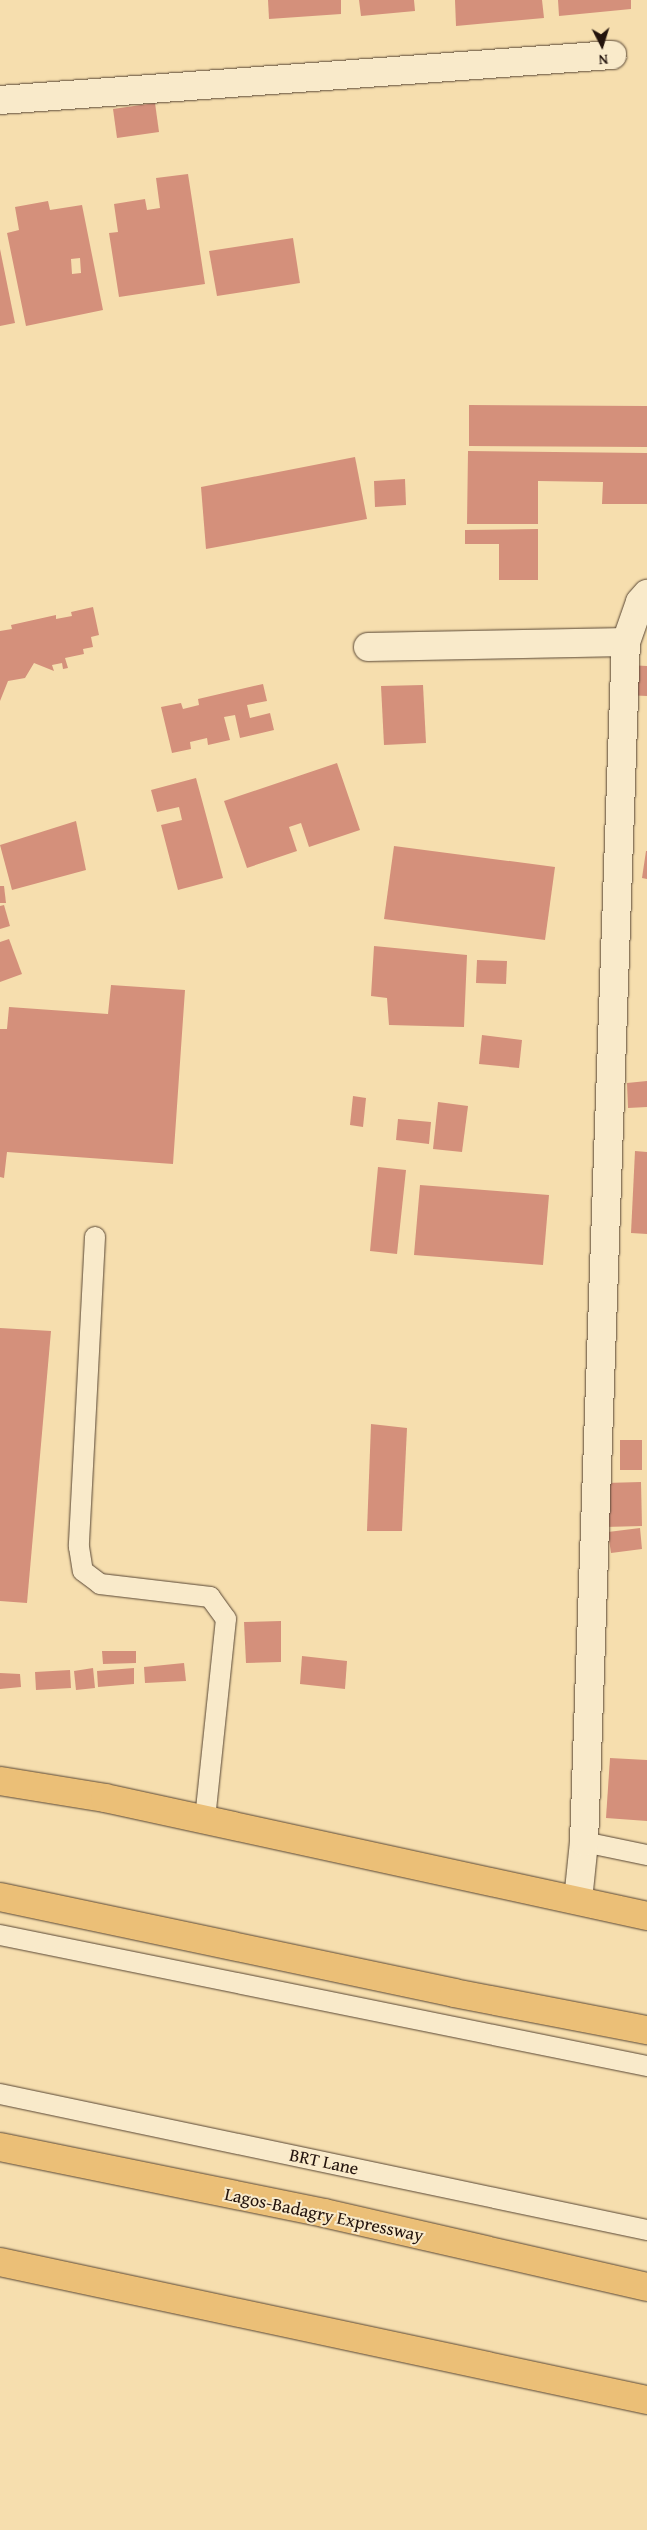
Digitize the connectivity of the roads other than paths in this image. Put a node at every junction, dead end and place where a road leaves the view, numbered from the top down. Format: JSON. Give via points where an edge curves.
{"nodes":[{"id":1,"x":612,"y":55,"type":"dead end"},
{"id":2,"x":0,"y":100,"type":"edge"},
{"id":3,"x":647,"y":594,"type":"edge"},
{"id":4,"x":626,"y":642,"type":"junction"},
{"id":5,"x":368,"y":647,"type":"dead end"},
{"id":6,"x":94,"y":1237,"type":"dead end"},
{"id":7,"x":0,"y":1781,"type":"edge"},
{"id":8,"x":205,"y":1820,"type":"junction"},
{"id":9,"x":584,"y":1842,"type":"junction"},
{"id":10,"x":647,"y":1855,"type":"edge"},
{"id":11,"x":0,"y":1897,"type":"edge"},
{"id":12,"x":578,"y":1900,"type":"junction"},
{"id":13,"x":647,"y":1916,"type":"edge"},
{"id":14,"x":0,"y":1935,"type":"edge"},
{"id":15,"x":647,"y":2030,"type":"edge"},
{"id":16,"x":647,"y":2066,"type":"edge"},
{"id":17,"x":0,"y":2094,"type":"edge"},
{"id":18,"x":0,"y":2147,"type":"edge"},
{"id":19,"x":647,"y":2230,"type":"edge"},
{"id":20,"x":0,"y":2262,"type":"edge"},
{"id":21,"x":647,"y":2287,"type":"edge"},
{"id":22,"x":647,"y":2400,"type":"edge"}],
"edges":[{"from":1,"to":2,"type":"street"},
{"from":3,"to":4,"type":"street","via":[[640,602]]},
{"from":4,"to":5,"type":"street"},
{"from":4,"to":9,"type":"street"},
{"from":6,"to":8,"type":"lane","via":[[78,1546],[82,1571],[100,1584],[210,1597],[226,1619]]},
{"from":7,"to":8,"type":"main road","via":[[105,1798]]},
{"from":8,"to":12,"type":"main road"},
{"from":9,"to":10,"type":"lane"},
{"from":9,"to":12,"type":"street"},
{"from":11,"to":15,"type":"main road","via":[[454,1994]]},
{"from":12,"to":13,"type":"main road"},
{"from":14,"to":16,"type":"lane"},
{"from":17,"to":19,"type":"lane","name":"BRT Lane"},
{"from":18,"to":21,"type":"main road","name":"Lagos-Badagry Expressway","via":[[324,2213]]},
{"from":20,"to":22,"type":"main road"}]}
